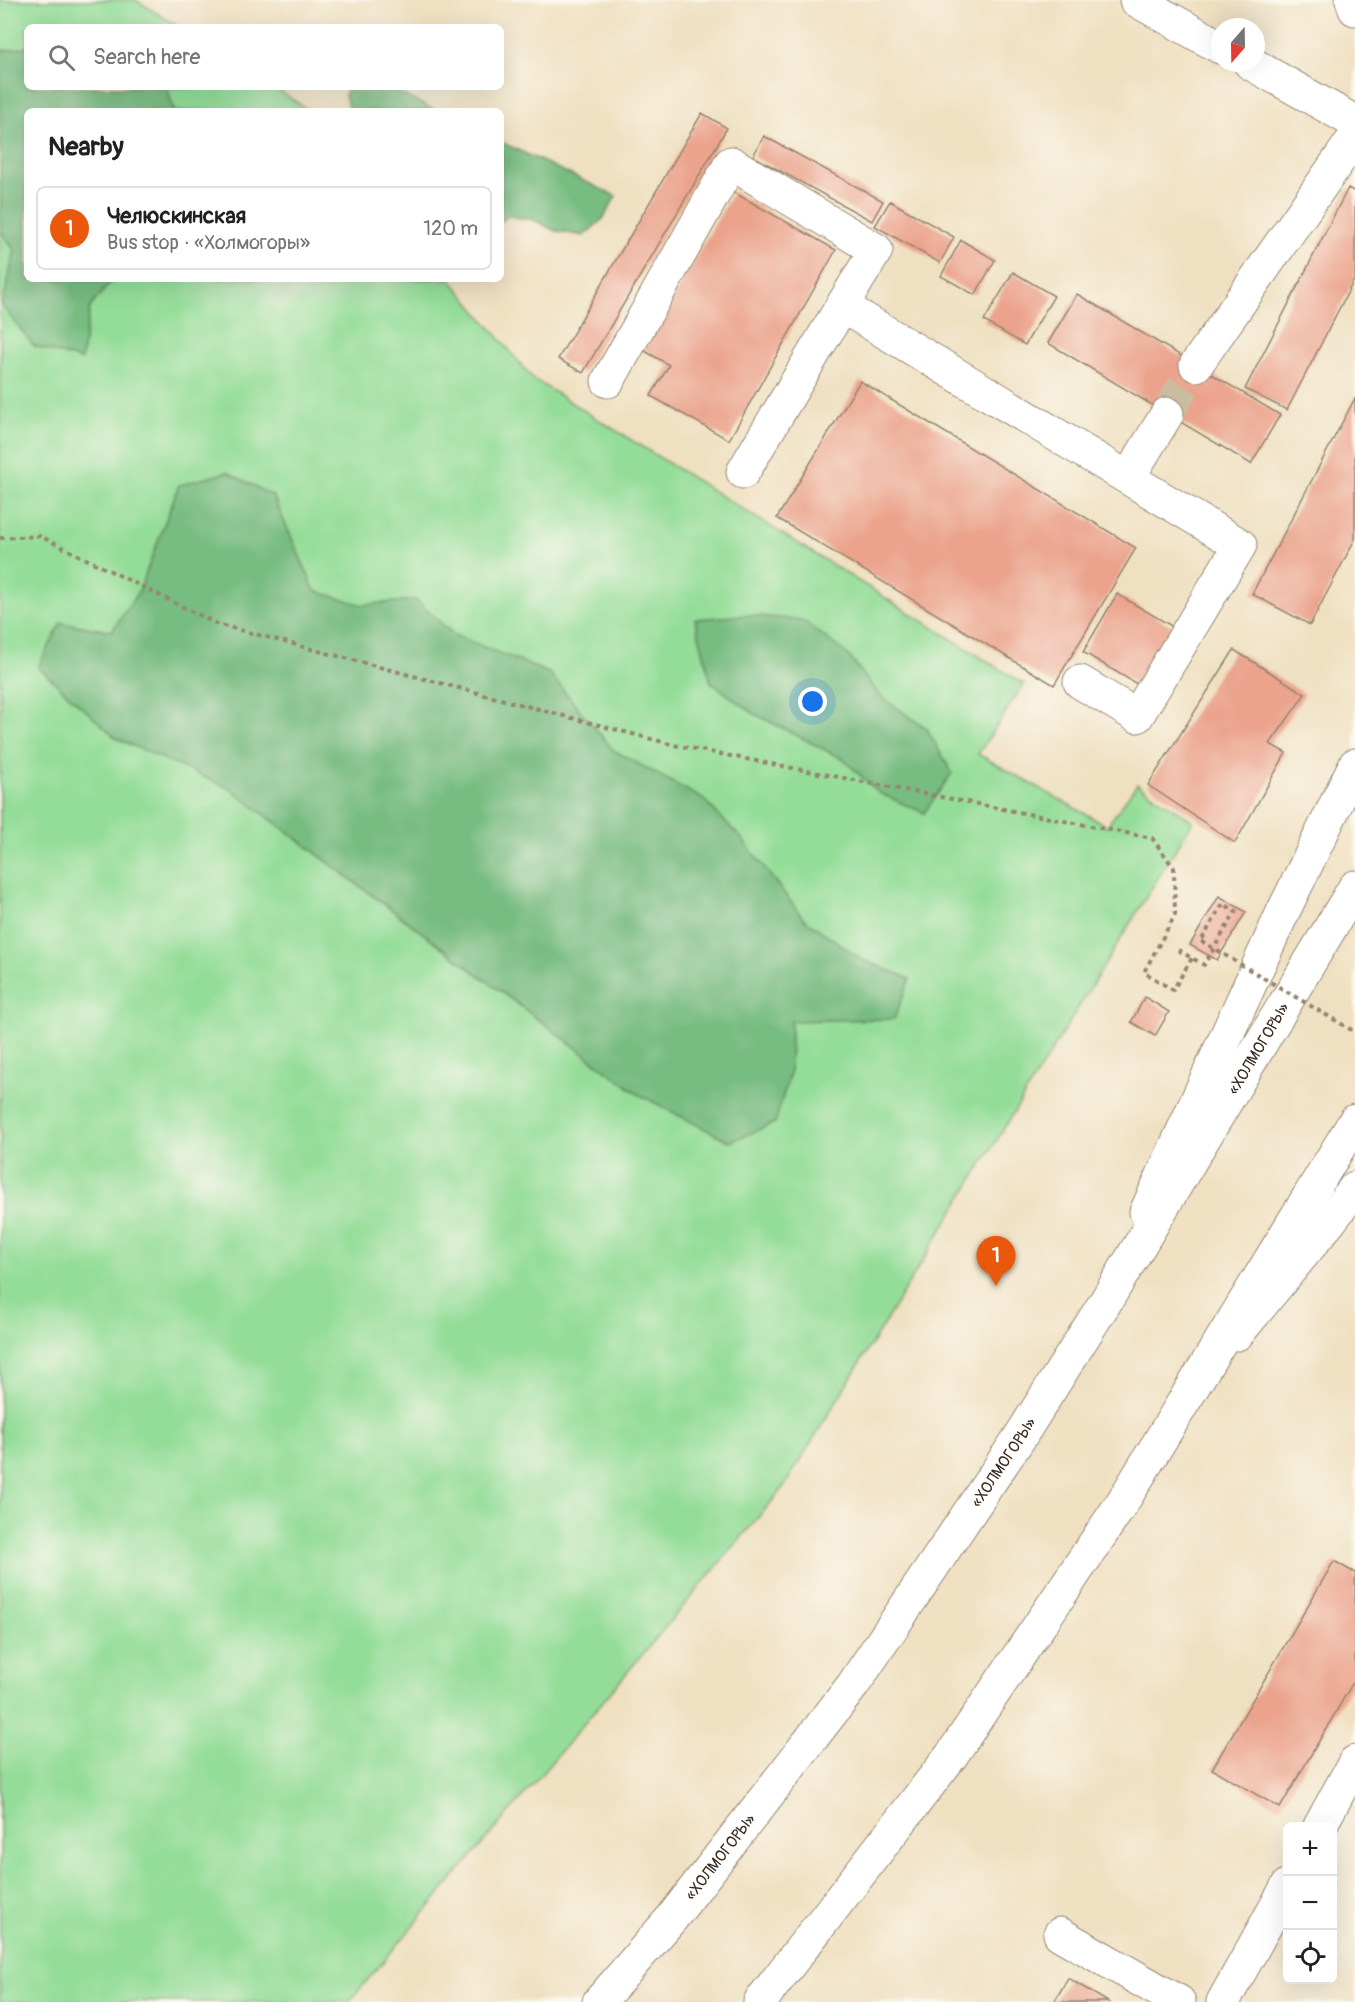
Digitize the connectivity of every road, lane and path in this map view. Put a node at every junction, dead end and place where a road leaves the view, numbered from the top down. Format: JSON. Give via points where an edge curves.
{"nodes":[{"id":1,"x":1136,"y":0,"type":"edge"},
{"id":2,"x":1352,"y":0,"type":"edge"},
{"id":3,"x":1355,"y":9,"type":"edge"},
{"id":4,"x":1211,"y":41,"type":"edge"},
{"id":5,"x":1265,"y":71,"type":"edge"},
{"id":6,"x":1355,"y":122,"type":"edge"},
{"id":7,"x":1355,"y":137,"type":"edge"},
{"id":8,"x":842,"y":306,"type":"junction"},
{"id":9,"x":1196,"y":365,"type":"tunnel mouth"},
{"id":10,"x":608,"y":381,"type":"dead end"},
{"id":11,"x":1167,"y":414,"type":"tunnel mouth"},
{"id":12,"x":743,"y":472,"type":"dead end"},
{"id":13,"x":1128,"y":478,"type":"junction"},
{"id":14,"x":0,"y":538,"type":"edge"},
{"id":15,"x":1080,"y":682,"type":"dead end"},
{"id":16,"x":1355,"y":765,"type":"edge"},
{"id":17,"x":1355,"y":887,"type":"edge"},
{"id":18,"x":1178,"y":951,"type":"dead end"},
{"id":19,"x":1192,"y":958,"type":"junction"},
{"id":20,"x":1355,"y":1032,"type":"edge"},
{"id":21,"x":1355,"y":1121,"type":"edge"},
{"id":22,"x":1355,"y":1188,"type":"edge"},
{"id":23,"x":1106,"y":1302,"type":"junction"},
{"id":24,"x":1188,"y":1393,"type":"junction"},
{"id":25,"x":1355,"y":1762,"type":"edge"},
{"id":26,"x":1323,"y":1822,"type":"edge"},
{"id":27,"x":1283,"y":1892,"type":"edge"},
{"id":28,"x":1059,"y":1934,"type":"dead end"},
{"id":29,"x":598,"y":2002,"type":"edge"},
{"id":30,"x":760,"y":2002,"type":"edge"},
{"id":31,"x":1179,"y":2002,"type":"edge"},
{"id":32,"x":1223,"y":2002,"type":"edge"}],
"edges":[{"from":1,"to":4,"type":"main road"},
{"from":2,"to":3,"type":"main road"},
{"from":5,"to":6,"type":"main road"},
{"from":7,"to":9,"type":"main road"},
{"from":8,"to":10,"type":"main road","via":[[876,250],[731,163]]},
{"from":8,"to":12,"type":"main road"},
{"from":8,"to":13,"type":"main road"},
{"from":11,"to":13,"type":"main road"},
{"from":13,"to":15,"type":"main road","via":[[1240,545],[1137,716]]},
{"from":14,"to":19,"type":"path","via":[[40,536],[217,624],[674,745],[1152,838],[1174,868],[1175,915],[1144,972],[1173,990]]},
{"from":16,"to":23,"type":"main road","via":[[1282,914]]},
{"from":17,"to":23,"type":"main road","name":"«ХОЛМОГОРЫ»"},
{"from":18,"to":19,"type":"path"},
{"from":19,"to":20,"type":"path","bridge":true,"via":[[1204,965],[1236,911],[1223,904],[1201,941]]},
{"from":21,"to":24,"type":"main road"},
{"from":22,"to":24,"type":"main road"},
{"from":23,"to":29,"type":"main road","name":"«ХОЛМОГОРЫ»","via":[[853,1685],[672,1918]]},
{"from":24,"to":30,"type":"main road","via":[[1122,1503],[951,1756]]},
{"from":25,"to":26,"type":"main road"},
{"from":27,"to":32,"type":"main road"},
{"from":28,"to":31,"type":"main road"}]}
